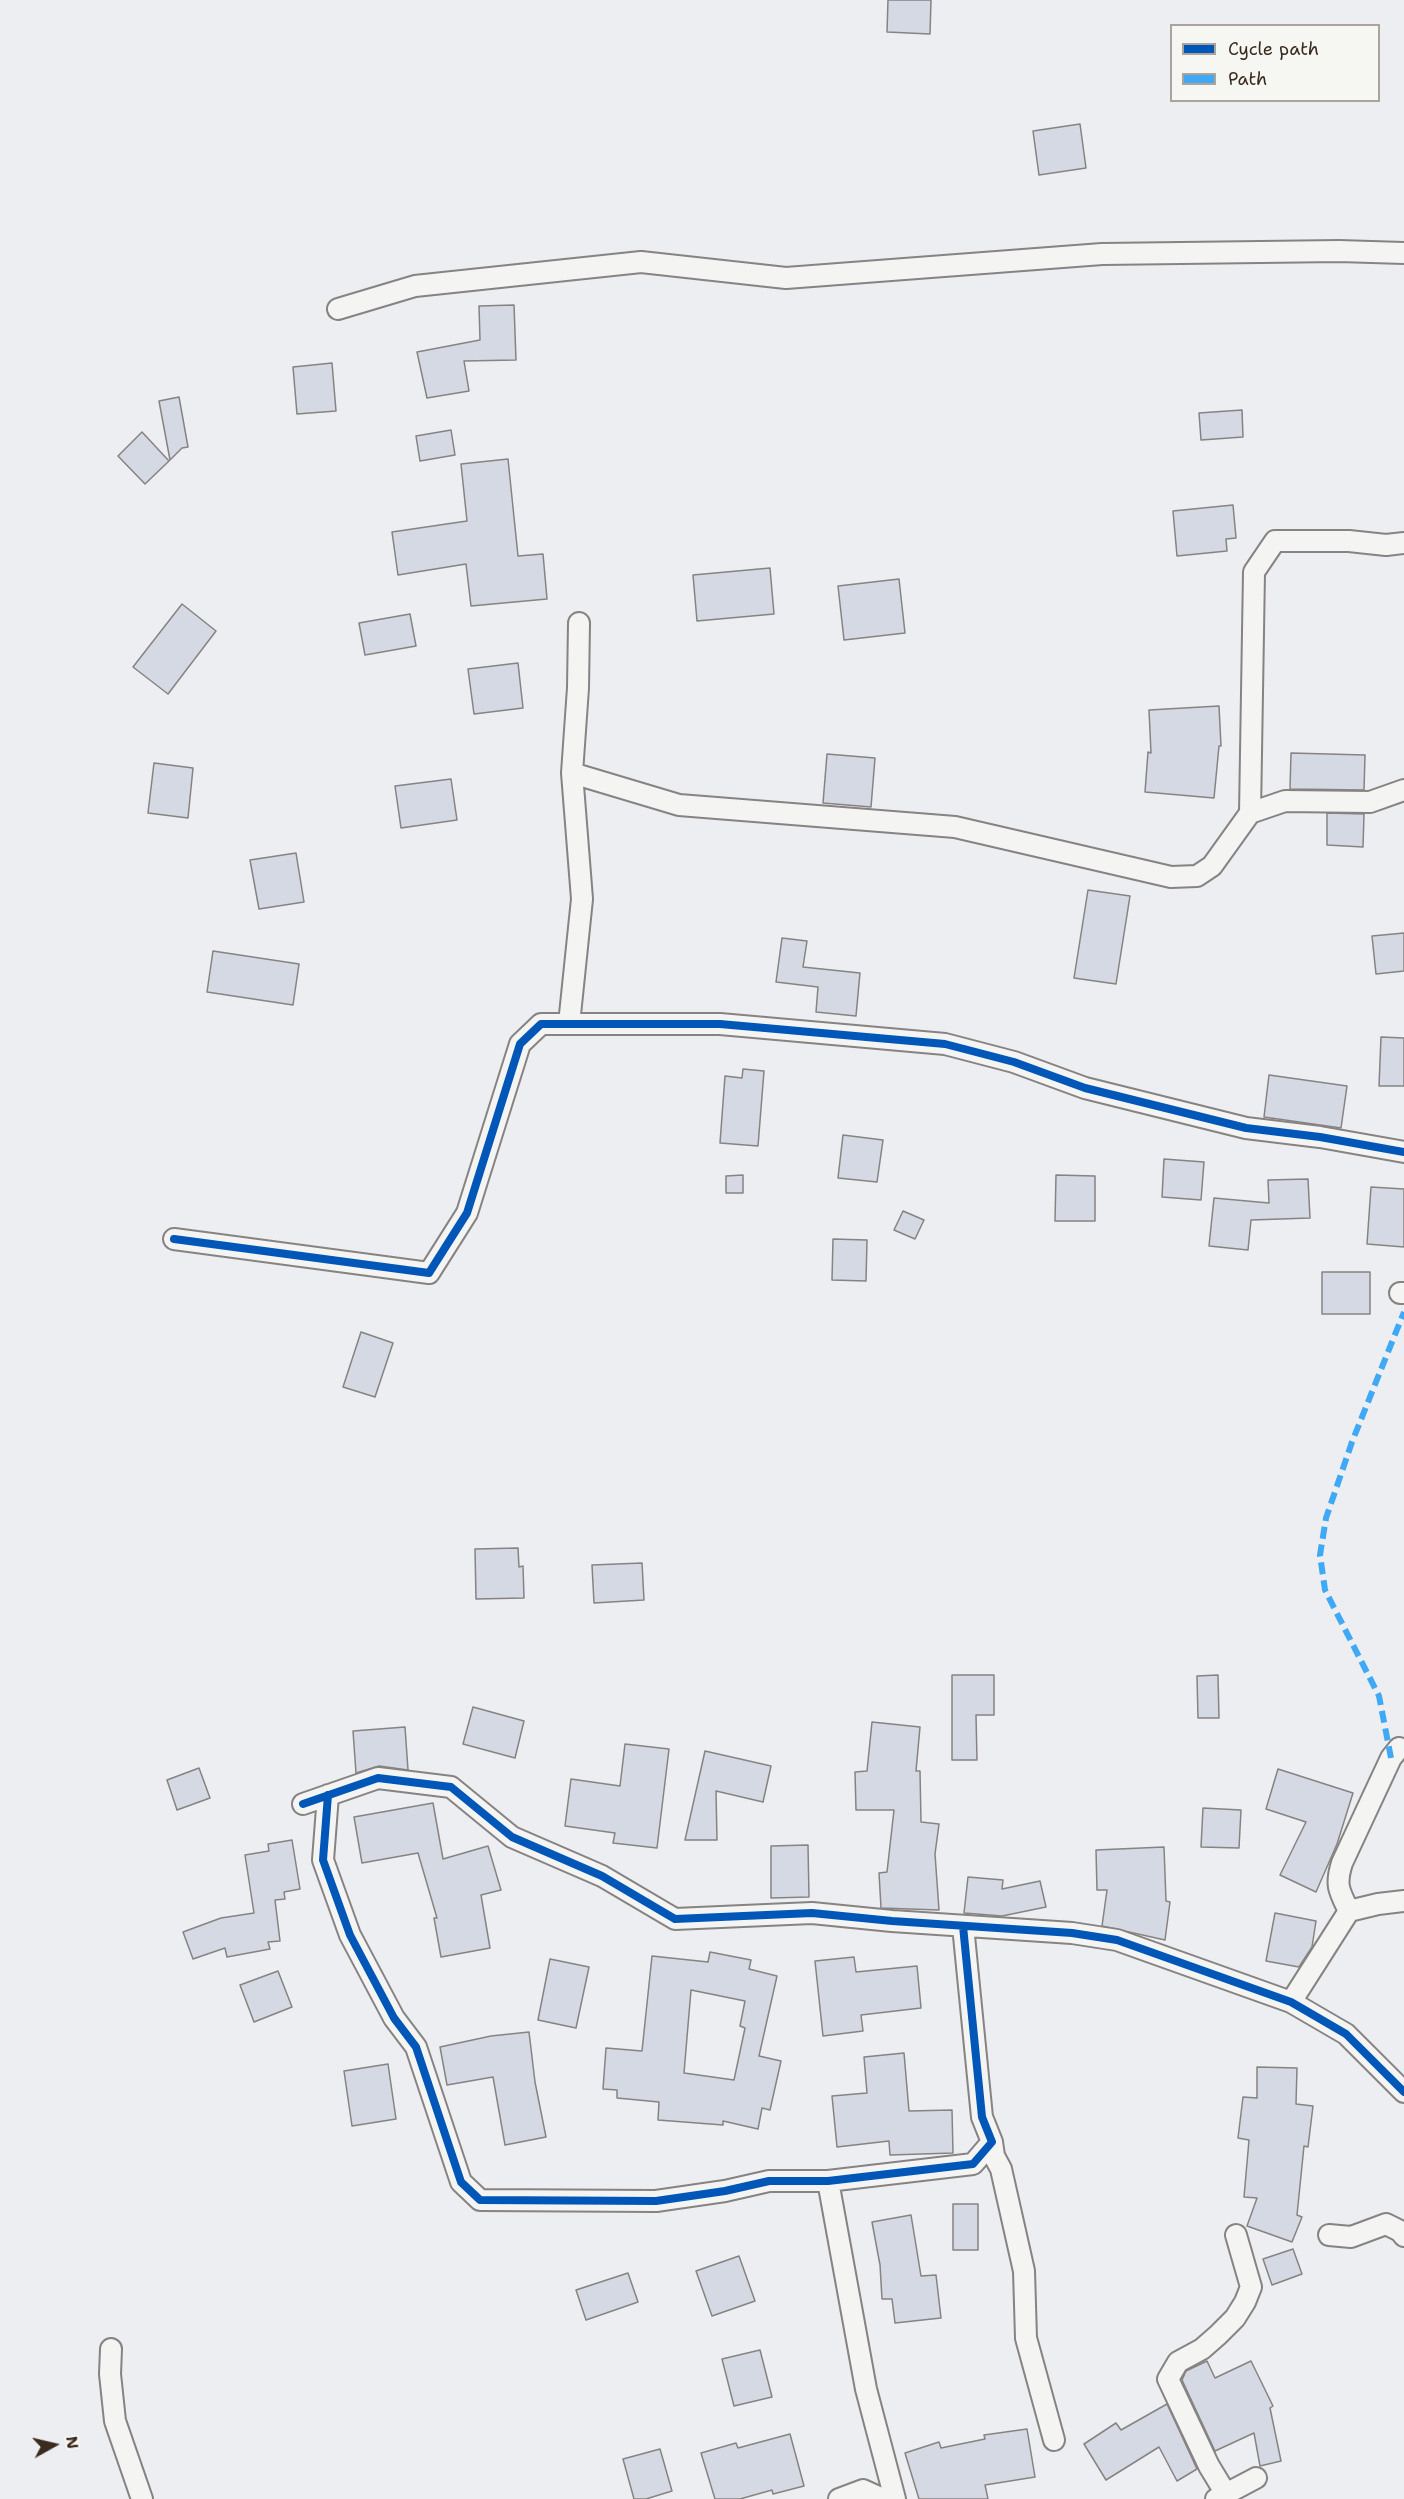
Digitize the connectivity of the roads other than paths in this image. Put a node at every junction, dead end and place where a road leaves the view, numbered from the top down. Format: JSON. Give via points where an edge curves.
{"nodes":[{"id":1,"x":1404,"y":253,"type":"edge"},
{"id":2,"x":338,"y":309,"type":"dead end"},
{"id":3,"x":1404,"y":543,"type":"edge"},
{"id":4,"x":579,"y":623,"type":"dead end"},
{"id":5,"x":572,"y":773,"type":"junction"},
{"id":6,"x":1404,"y":790,"type":"edge"},
{"id":7,"x":1250,"y":813,"type":"junction"},
{"id":8,"x":568,"y":1024,"type":"junction"},
{"id":9,"x":1404,"y":1152,"type":"edge"},
{"id":10,"x":174,"y":1239,"type":"dead end"},
{"id":11,"x":1399,"y":1748,"type":"dead end"},
{"id":12,"x":328,"y":1796,"type":"junction"},
{"id":13,"x":303,"y":1804,"type":"dead end"},
{"id":14,"x":1404,"y":1901,"type":"edge"},
{"id":15,"x":1349,"y":1911,"type":"junction"},
{"id":16,"x":963,"y":1926,"type":"junction"},
{"id":17,"x":1291,"y":2002,"type":"junction"},
{"id":18,"x":1404,"y":2092,"type":"edge"},
{"id":19,"x":992,"y":2142,"type":"junction"},
{"id":20,"x":828,"y":2181,"type":"junction"},
{"id":21,"x":1236,"y":2235,"type":"dead end"},
{"id":22,"x":1329,"y":2235,"type":"dead end"},
{"id":23,"x":1404,"y":2236,"type":"edge"},
{"id":24,"x":111,"y":2349,"type":"dead end"},
{"id":25,"x":1053,"y":2440,"type":"dead end"},
{"id":26,"x":1256,"y":2478,"type":"dead end"},
{"id":27,"x":1221,"y":2496,"type":"edge"},
{"id":28,"x":142,"y":2499,"type":"edge"},
{"id":29,"x":839,"y":2499,"type":"edge"},
{"id":30,"x":883,"y":2499,"type":"edge"},
{"id":31,"x":895,"y":2499,"type":"edge"}],
"edges":[{"from":1,"to":2,"type":"street","via":[[1102,254],[786,278],[641,262],[415,286]]},
{"from":3,"to":7,"type":"street","via":[[1275,541],[1254,572]]},
{"from":4,"to":5,"type":"street"},
{"from":5,"to":7,"type":"street","via":[[679,805],[955,827],[1171,877],[1197,876],[1212,866]]},
{"from":5,"to":8,"type":"street","via":[[582,900]]},
{"from":6,"to":7,"type":"street","via":[[1370,802],[1285,801]]},
{"from":8,"to":9,"type":"street","via":[[720,1024],[945,1044],[1014,1062],[1085,1088],[1246,1128]]},
{"from":8,"to":10,"type":"street","via":[[541,1024],[520,1044],[467,1213],[429,1273]]},
{"from":11,"to":15,"type":"street","via":[[1337,1879]]},
{"from":12,"to":13,"type":"street"},
{"from":12,"to":16,"type":"street","via":[[378,1778],[451,1787],[512,1837],[602,1876],[675,1919],[812,1913]]},
{"from":12,"to":20,"type":"street","via":[[323,1860],[350,1935],[394,2018],[416,2047],[461,2182],[480,2200],[656,2201],[769,2181]]},
{"from":14,"to":15,"type":"street"},
{"from":15,"to":17,"type":"street"},
{"from":16,"to":17,"type":"street","via":[[1117,1940]]},
{"from":16,"to":19,"type":"street","via":[[982,2117]]},
{"from":17,"to":18,"type":"street","via":[[1346,2034]]},
{"from":19,"to":20,"type":"street","via":[[973,2164]]},
{"from":19,"to":25,"type":"street","via":[[1024,2271],[1026,2338]]},
{"from":20,"to":31,"type":"street","via":[[866,2389]]},
{"from":21,"to":27,"type":"street","via":[[1251,2288],[1245,2302],[1218,2336],[1178,2362],[1168,2379]]},
{"from":22,"to":23,"type":"street","via":[[1351,2236],[1386,2224]]},
{"from":24,"to":28,"type":"street","via":[[115,2421]]},
{"from":26,"to":27,"type":"street"},
{"from":29,"to":30,"type":"street","via":[[863,2490]]}]}
